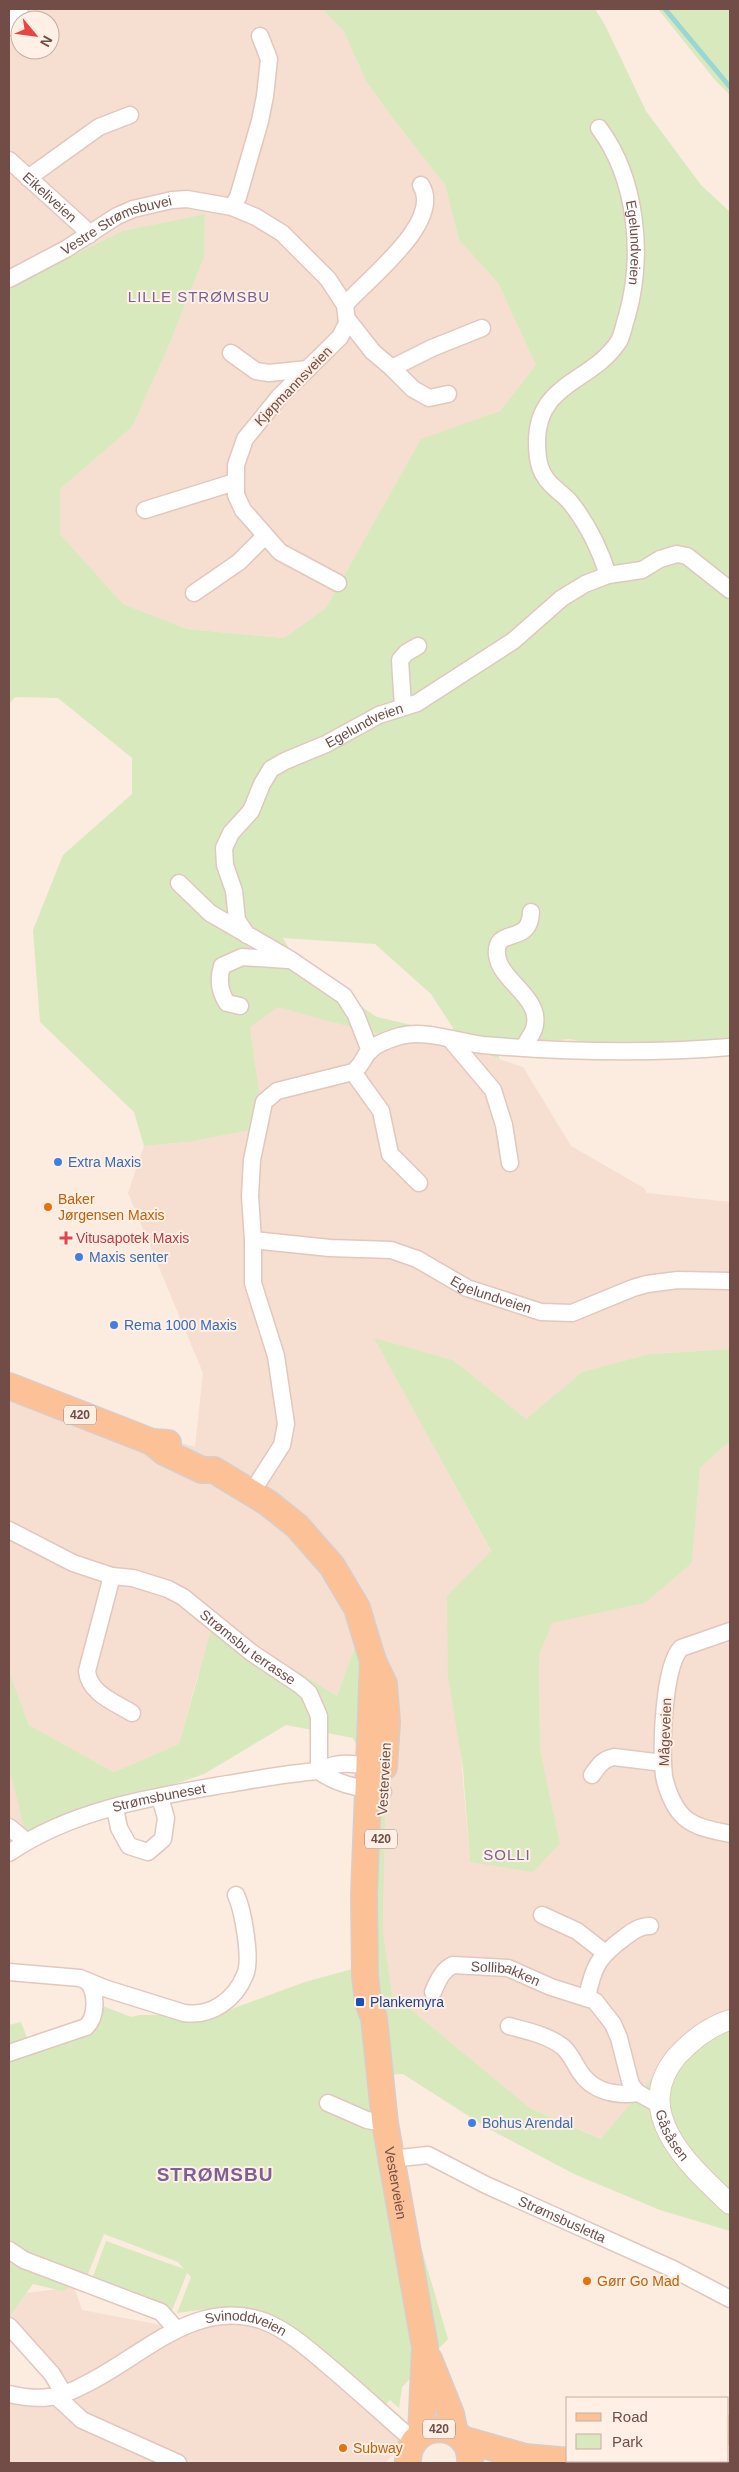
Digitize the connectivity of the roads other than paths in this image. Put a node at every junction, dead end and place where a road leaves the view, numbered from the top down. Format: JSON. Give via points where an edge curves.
{"nodes":[{"id":1,"x":20,"y":9,"type":"edge"},
{"id":2,"x":9,"y":26,"type":"edge"},
{"id":3,"x":260,"y":36,"type":"dead end"},
{"id":4,"x":130,"y":115,"type":"dead end"},
{"id":5,"x":599,"y":128,"type":"dead end"},
{"id":6,"x":9,"y":160,"type":"edge"},
{"id":7,"x":28,"y":178,"type":"junction"},
{"id":8,"x":421,"y":184,"type":"dead end"},
{"id":9,"x":232,"y":207,"type":"junction"},
{"id":10,"x":89,"y":235,"type":"junction"},
{"id":11,"x":9,"y":279,"type":"edge"},
{"id":12,"x":346,"y":312,"type":"junction"},
{"id":13,"x":482,"y":328,"type":"dead end"},
{"id":14,"x":231,"y":353,"type":"dead end"},
{"id":15,"x":392,"y":368,"type":"junction"},
{"id":16,"x":308,"y":369,"type":"junction"},
{"id":17,"x":448,"y":394,"type":"dead end"},
{"id":18,"x":235,"y":482,"type":"junction"},
{"id":19,"x":145,"y":510,"type":"dead end"},
{"id":20,"x":265,"y":536,"type":"junction"},
{"id":21,"x":608,"y":575,"type":"junction"},
{"id":22,"x":338,"y":583,"type":"dead end"},
{"id":23,"x":730,"y":590,"type":"edge"},
{"id":24,"x":194,"y":593,"type":"dead end"},
{"id":25,"x":418,"y":646,"type":"dead end"},
{"id":26,"x":403,"y":707,"type":"junction"},
{"id":27,"x":179,"y":883,"type":"dead end"},
{"id":28,"x":532,"y":912,"type":"dead end"},
{"id":29,"x":247,"y":936,"type":"junction"},
{"id":30,"x":291,"y":960,"type":"junction"},
{"id":31,"x":240,"y":1006,"type":"dead end"},
{"id":32,"x":450,"y":1039,"type":"junction"},
{"id":33,"x":525,"y":1046,"type":"junction"},
{"id":34,"x":730,"y":1047,"type":"edge"},
{"id":35,"x":370,"y":1051,"type":"junction"},
{"id":36,"x":354,"y":1072,"type":"junction"},
{"id":37,"x":510,"y":1164,"type":"dead end"},
{"id":38,"x":419,"y":1183,"type":"dead end"},
{"id":39,"x":253,"y":1240,"type":"junction"},
{"id":40,"x":730,"y":1281,"type":"edge"},
{"id":41,"x":9,"y":1386,"type":"edge"},
{"id":42,"x":252,"y":1492,"type":"junction"},
{"id":43,"x":9,"y":1530,"type":"edge"},
{"id":44,"x":112,"y":1576,"type":"junction"},
{"id":45,"x":730,"y":1631,"type":"edge"},
{"id":46,"x":132,"y":1713,"type":"dead end"},
{"id":47,"x":663,"y":1763,"type":"junction"},
{"id":48,"x":319,"y":1771,"type":"junction"},
{"id":49,"x":592,"y":1775,"type":"dead end"},
{"id":50,"x":375,"y":1779,"type":"junction"},
{"id":51,"x":160,"y":1796,"type":"junction"},
{"id":52,"x":115,"y":1808,"type":"junction"},
{"id":53,"x":9,"y":1827,"type":"edge"},
{"id":54,"x":730,"y":1834,"type":"edge"},
{"id":55,"x":26,"y":1841,"type":"junction"},
{"id":56,"x":9,"y":1853,"type":"edge"},
{"id":57,"x":236,"y":1895,"type":"dead end"},
{"id":58,"x":542,"y":1915,"type":"dead end"},
{"id":59,"x":650,"y":1926,"type":"dead end"},
{"id":60,"x":604,"y":1952,"type":"junction"},
{"id":61,"x":9,"y":1972,"type":"edge"},
{"id":62,"x":88,"y":1982,"type":"junction"},
{"id":63,"x":433,"y":1992,"type":"dead end"},
{"id":64,"x":587,"y":1998,"type":"junction"},
{"id":65,"x":730,"y":2020,"type":"edge"},
{"id":66,"x":509,"y":2026,"type":"dead end"},
{"id":67,"x":9,"y":2053,"type":"edge"},
{"id":68,"x":638,"y":2093,"type":"junction"},
{"id":69,"x":328,"y":2103,"type":"dead end"},
{"id":70,"x":660,"y":2105,"type":"junction"},
{"id":71,"x":385,"y":2123,"type":"junction"},
{"id":72,"x":391,"y":2159,"type":"junction"},
{"id":73,"x":730,"y":2204,"type":"edge"},
{"id":74,"x":9,"y":2250,"type":"edge"},
{"id":75,"x":730,"y":2300,"type":"edge"},
{"id":76,"x":9,"y":2326,"type":"edge"},
{"id":77,"x":176,"y":2329,"type":"junction"},
{"id":78,"x":425,"y":2347,"type":"junction"},
{"id":79,"x":9,"y":2394,"type":"edge"},
{"id":80,"x":60,"y":2395,"type":"junction"},
{"id":81,"x":459,"y":2436,"type":"junction"},
{"id":82,"x":411,"y":2451,"type":"edge"},
{"id":83,"x":566,"y":2461,"type":"edge"},
{"id":84,"x":579,"y":2462,"type":"edge"},
{"id":85,"x":178,"y":2463,"type":"edge"},
{"id":86,"x":470,"y":2463,"type":"edge"},
{"id":87,"x":592,"y":2463,"type":"edge"}],
"edges":[{"from":1,"to":2,"type":"street"},
{"from":3,"to":9,"type":"street","via":[[269,59],[265,96],[255,140]]},
{"from":4,"to":7,"type":"street","via":[[99,128]]},
{"from":5,"to":21,"type":"street","name":"Egelundveien","via":[[614,147],[628,190],[635,235],[633,293],[620,340],[605,359],[546,403],[536,441],[541,474],[570,501],[601,552]]},
{"from":6,"to":7,"type":"street","name":"Eikeliveien"},
{"from":7,"to":10,"type":"street","name":"Eikeliveien"},
{"from":8,"to":12,"type":"street","via":[[426,192],[415,228]]},
{"from":9,"to":10,"type":"street","name":"Vestre Strømsbuvei","via":[[187,199],[172,200],[133,209]]},
{"from":9,"to":12,"type":"street","name":"Vestre Strømsbuvei","via":[[282,233],[328,279]]},
{"from":10,"to":11,"type":"street","name":"Vestre Strømsbuvei"},
{"from":12,"to":15,"type":"street","name":"Vestre Strømsbuvei","via":[[373,352]]},
{"from":12,"to":16,"type":"street","name":"Kjøpmannsveien","via":[[340,337]]},
{"from":13,"to":15,"type":"street"},
{"from":14,"to":16,"type":"street","via":[[256,371]]},
{"from":15,"to":17,"type":"street","name":"Vestre Strømsbuvei","via":[[413,389],[429,398]]},
{"from":16,"to":18,"type":"street","name":"Kjøpmannsveien","via":[[278,397],[248,434],[236,465]]},
{"from":18,"to":19,"type":"street"},
{"from":18,"to":20,"type":"street","name":"Kjøpmannsveien","via":[[236,495],[243,510]]},
{"from":20,"to":22,"type":"street","name":"Kjøpmannsveien","via":[[280,552]]},
{"from":20,"to":24,"type":"street","via":[[239,562]]},
{"from":21,"to":23,"type":"street","name":"Egelundveien","via":[[642,570],[660,559],[677,554],[687,556]]},
{"from":21,"to":26,"type":"street","name":"Egelundveien","via":[[562,598],[513,641],[417,703]]},
{"from":25,"to":26,"type":"street","via":[[400,660]]},
{"from":26,"to":29,"type":"street","name":"Egelundveien","via":[[357,725],[326,744],[285,761],[268,774],[251,811],[231,833],[224,848],[237,920]]},
{"from":27,"to":29,"type":"street","via":[[210,913]]},
{"from":28,"to":33,"type":"street","via":[[531,924],[526,931],[505,937],[500,941],[497,954],[501,967],[535,1014],[534,1029]]},
{"from":29,"to":30,"type":"street"},
{"from":30,"to":31,"type":"street","via":[[242,957],[222,966],[219,978],[222,996],[227,1003]]},
{"from":30,"to":35,"type":"street","via":[[344,996],[356,1015]]},
{"from":32,"to":33,"type":"street","via":[[482,1045]]},
{"from":32,"to":35,"type":"street","via":[[423,1034],[402,1035],[384,1041]]},
{"from":32,"to":37,"type":"street","via":[[493,1090],[504,1125]]},
{"from":33,"to":34,"type":"street","via":[[600,1053]]},
{"from":35,"to":36,"type":"street"},
{"from":36,"to":38,"type":"street","via":[[381,1111],[390,1154]]},
{"from":36,"to":39,"type":"street","via":[[277,1091],[264,1102],[252,1160]]},
{"from":39,"to":40,"type":"street","name":"Egelundveien","via":[[391,1250],[417,1259],[467,1288],[541,1312],[572,1313],[647,1284],[678,1280]]},
{"from":39,"to":42,"type":"street","via":[[253,1283],[276,1356],[286,1424],[282,1445]]},
{"from":41,"to":42,"type":"main road","name":"Vesterveien","number":"420","via":[[152,1442],[164,1452],[202,1470],[214,1470]]},
{"from":42,"to":50,"type":"main road","name":"Vesterveien","number":"420","via":[[297,1526],[332,1566],[357,1608],[373,1661]]},
{"from":43,"to":44,"type":"street","name":"Strømsbu terrasse","via":[[73,1563]]},
{"from":44,"to":46,"type":"street","via":[[87,1671],[88,1682],[97,1692]]},
{"from":44,"to":48,"type":"street","name":"Strømsbu terrasse","via":[[151,1582],[183,1597],[309,1694],[319,1716]]},
{"from":45,"to":47,"type":"street","name":"Mågeveien","via":[[681,1648],[675,1654],[666,1698]]},
{"from":47,"to":49,"type":"street","via":[[607,1758]]},
{"from":47,"to":54,"type":"street","name":"Mågeveien","via":[[664,1778],[680,1814],[696,1825]]},
{"from":48,"to":50,"type":"street","via":[[342,1783]]},
{"from":48,"to":50,"type":"street","name":"Strømsbuneset","via":[[329,1765],[344,1763]]},
{"from":48,"to":51,"type":"street","name":"Strømsbuneset"},
{"from":50,"to":71,"type":"main road","name":"Vesterveien","number":"420","via":[[364,1895],[365,1976],[368,2002],[374,2018]]},
{"from":51,"to":52,"type":"street","name":"Strømsbuneset"},
{"from":51,"to":52,"type":"street","via":[[166,1818],[163,1839],[148,1852],[128,1846],[119,1828]]},
{"from":52,"to":55,"type":"street","name":"Strømsbuneset","via":[[57,1826]]},
{"from":53,"to":55,"type":"street"},
{"from":55,"to":56,"type":"street","name":"Strømsbuneset"},
{"from":57,"to":62,"type":"street","via":[[242,1907],[246,1974],[225,2004],[211,2011],[190,2014]]},
{"from":58,"to":60,"type":"street","via":[[577,1931]]},
{"from":59,"to":60,"type":"street","via":[[632,1932]]},
{"from":60,"to":64,"type":"street","via":[[593,1973]]},
{"from":61,"to":62,"type":"street","via":[[68,1975]]},
{"from":62,"to":67,"type":"street","via":[[94,1997],[92,2018],[86,2028]]},
{"from":63,"to":64,"type":"street","name":"Sollibakken","via":[[440,1977],[453,1965],[508,1968]]},
{"from":64,"to":68,"type":"street","name":"Sollibakken","via":[[603,2009],[613,2024],[626,2072]]},
{"from":65,"to":70,"type":"street","name":"Gåsåsen","via":[[703,2032],[668,2067]]},
{"from":66,"to":68,"type":"street","via":[[560,2045],[585,2078],[610,2094]]},
{"from":68,"to":70,"type":"street"},
{"from":69,"to":71,"type":"street","via":[[367,2120]]},
{"from":70,"to":73,"type":"street","name":"Gåsåsen","via":[[663,2125],[674,2144]]},
{"from":71,"to":72,"type":"main road","name":"Vesterveien","number":"420"},
{"from":72,"to":75,"type":"street","name":"Strømsbusletta","via":[[428,2155],[486,2185],[673,2269]]},
{"from":72,"to":78,"type":"main road","name":"Vesterveien","number":"420"},
{"from":74,"to":77,"type":"street","via":[[24,2260],[161,2312]]},
{"from":76,"to":80,"type":"street","via":[[52,2374]]},
{"from":77,"to":80,"type":"street","name":"Svinoddveien","via":[[101,2377]]},
{"from":77,"to":82,"type":"street","name":"Svinoddveien","via":[[222,2316],[265,2322],[308,2349]]},
{"from":78,"to":81,"type":"main road","name":"Vesterveien","number":"420"},
{"from":78,"to":82,"type":"main road","name":"Vesterveien","number":"420"},
{"from":79,"to":80,"type":"street","name":"Svinoddveien"},
{"from":80,"to":85,"type":"street","via":[[82,2420]]},
{"from":81,"to":82,"type":"main road","number":"420","via":[[438,2428]]},
{"from":81,"to":83,"type":"main road","via":[[525,2458]]},
{"from":81,"to":86,"type":"main road","number":"420","via":[[468,2447]]},
{"from":84,"to":87,"type":"main road"}]}
